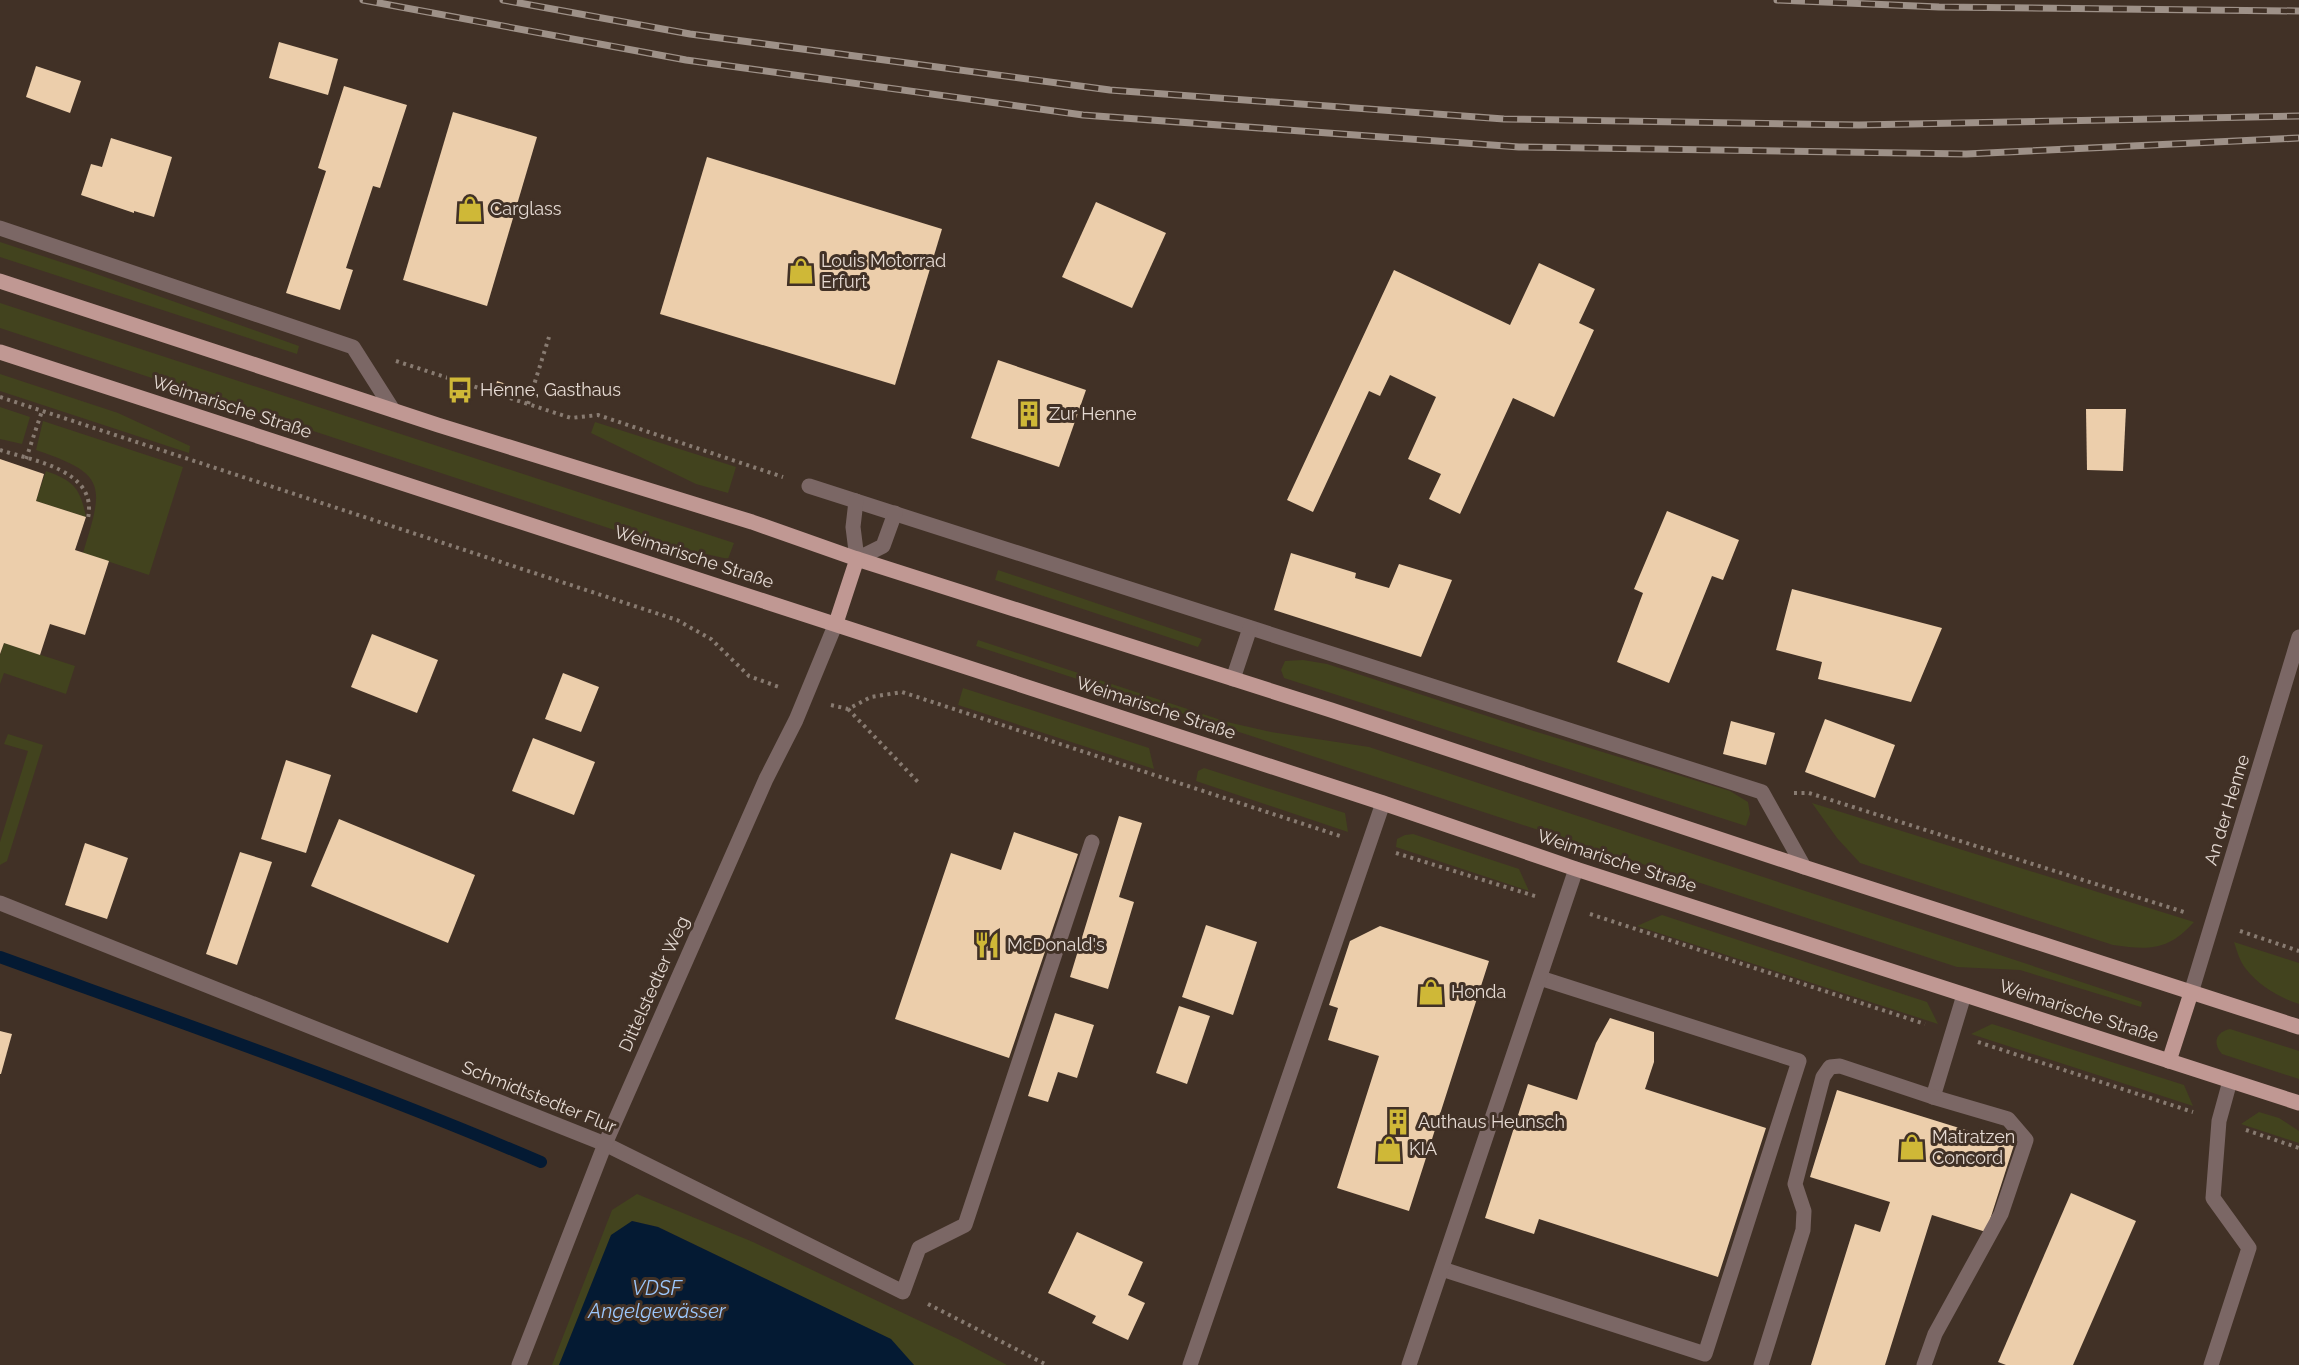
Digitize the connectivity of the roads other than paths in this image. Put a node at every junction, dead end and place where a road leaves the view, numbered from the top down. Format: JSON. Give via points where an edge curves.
{"nodes":[{"id":1,"x":0,"y":228,"type":"edge"},
{"id":2,"x":0,"y":281,"type":"edge"},
{"id":3,"x":0,"y":352,"type":"edge"},
{"id":4,"x":393,"y":410,"type":"junction"},
{"id":5,"x":810,"y":486,"type":"road end"},
{"id":6,"x":856,"y":501,"type":"junction"},
{"id":7,"x":895,"y":513,"type":"junction"},
{"id":8,"x":857,"y":559,"type":"junction"},
{"id":9,"x":836,"y":623,"type":"junction"},
{"id":10,"x":1250,"y":628,"type":"junction"},
{"id":11,"x":2299,"y":637,"type":"edge"},
{"id":12,"x":1233,"y":679,"type":"junction"},
{"id":13,"x":2283,"y":690,"type":"junction"},
{"id":14,"x":2299,"y":694,"type":"edge"},
{"id":15,"x":1383,"y":803,"type":"junction"},
{"id":16,"x":1092,"y":842,"type":"dead end"},
{"id":17,"x":1804,"y":867,"type":"junction"},
{"id":18,"x":1576,"y":869,"type":"junction"},
{"id":19,"x":0,"y":903,"type":"edge"},
{"id":20,"x":1540,"y":978,"type":"junction"},
{"id":21,"x":2191,"y":993,"type":"junction"},
{"id":22,"x":1964,"y":995,"type":"junction"},
{"id":23,"x":2299,"y":1027,"type":"edge"},
{"id":24,"x":2169,"y":1061,"type":"junction"},
{"id":25,"x":2230,"y":1081,"type":"junction"},
{"id":26,"x":1933,"y":1097,"type":"junction"},
{"id":27,"x":2299,"y":1103,"type":"edge"},
{"id":28,"x":605,"y":1144,"type":"junction"},
{"id":29,"x":1442,"y":1269,"type":"junction"},
{"id":30,"x":519,"y":1365,"type":"edge"},
{"id":31,"x":1190,"y":1365,"type":"edge"},
{"id":32,"x":1409,"y":1365,"type":"edge"},
{"id":33,"x":1761,"y":1365,"type":"edge"},
{"id":34,"x":1924,"y":1365,"type":"edge"},
{"id":35,"x":2211,"y":1365,"type":"edge"}],
"edges":[{"from":1,"to":4,"type":"street","via":[[353,347]]},
{"from":2,"to":4,"type":"main road"},
{"from":3,"to":9,"type":"main road","name":"Weimarische Straße"},
{"from":4,"to":8,"type":"main road","via":[[752,522]]},
{"from":5,"to":6,"type":"street"},
{"from":6,"to":7,"type":"street"},
{"from":6,"to":8,"type":"street","via":[[853,527]]},
{"from":7,"to":8,"type":"street","via":[[883,546]]},
{"from":7,"to":10,"type":"street"},
{"from":8,"to":9,"type":"main road"},
{"from":8,"to":12,"type":"main road"},
{"from":9,"to":15,"type":"main road","name":"Weimarische Straße"},
{"from":9,"to":28,"type":"street","name":"Dittelstedter Weg"},
{"from":10,"to":12,"type":"street"},
{"from":10,"to":17,"type":"street","via":[[1762,792]]},
{"from":11,"to":13,"type":"street","name":"An der Henne"},
{"from":12,"to":17,"type":"main road"},
{"from":13,"to":14,"type":"street"},
{"from":13,"to":21,"type":"street","name":"An der Henne"},
{"from":15,"to":18,"type":"main road","name":"Weimarische Straße"},
{"from":15,"to":31,"type":"street"},
{"from":16,"to":28,"type":"street","name":"Schmidtstedter Flur","via":[[964,1225],[919,1248],[903,1292]]},
{"from":17,"to":21,"type":"main road"},
{"from":18,"to":20,"type":"street"},
{"from":18,"to":22,"type":"main road","name":"Weimarische Straße"},
{"from":19,"to":28,"type":"street","name":"Schmidtstedter Flur"},
{"from":20,"to":29,"type":"street"},
{"from":20,"to":29,"type":"street","via":[[1799,1061],[1705,1354]]},
{"from":21,"to":23,"type":"main road"},
{"from":21,"to":24,"type":"main road"},
{"from":22,"to":24,"type":"main road","name":"Weimarische Straße"},
{"from":22,"to":26,"type":"street"},
{"from":24,"to":25,"type":"main road","name":"Weimarische Straße"},
{"from":25,"to":27,"type":"main road","name":"Weimarische Straße"},
{"from":25,"to":35,"type":"street","via":[[2219,1121],[2213,1198],[2249,1248]]},
{"from":26,"to":33,"type":"street","via":[[1840,1066],[1830,1067],[1823,1077],[1795,1185],[1804,1211],[1803,1230]]},
{"from":26,"to":34,"type":"street","via":[[2008,1119],[2026,1140],[2001,1214],[1935,1334]]},
{"from":28,"to":30,"type":"street","name":"Dittelstedter Weg"},
{"from":29,"to":32,"type":"street"}]}
